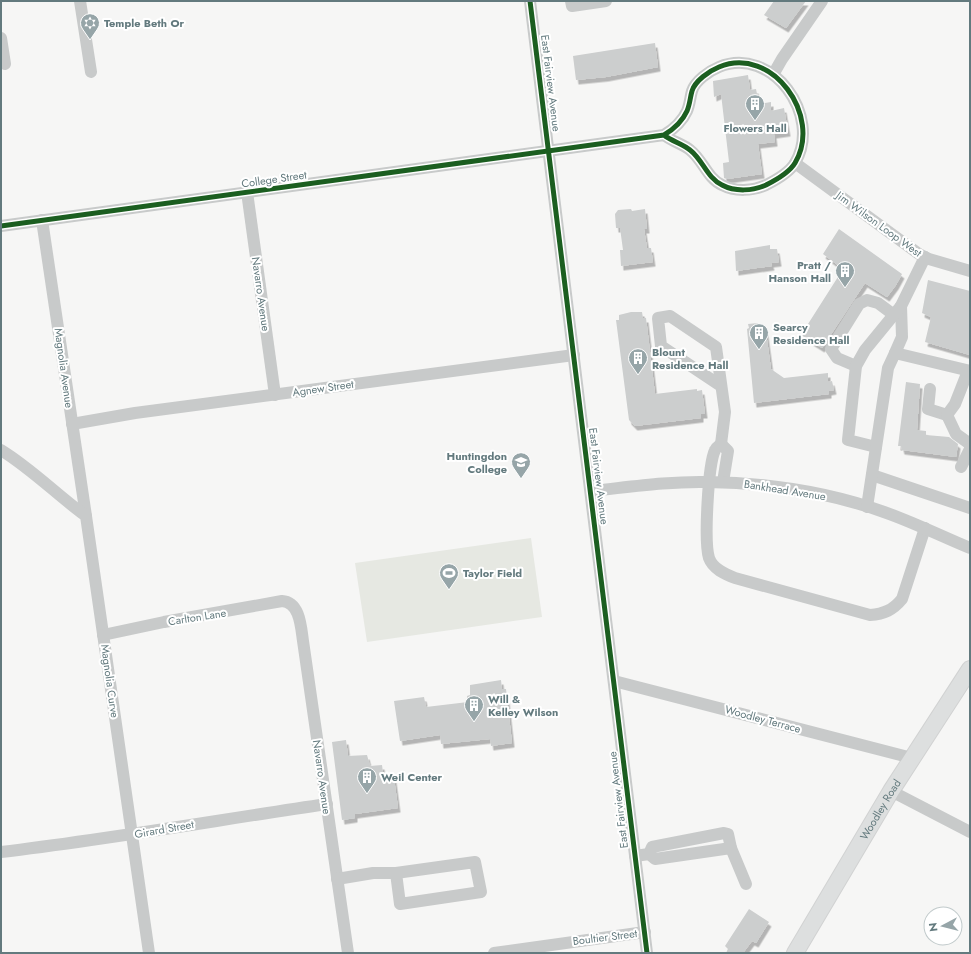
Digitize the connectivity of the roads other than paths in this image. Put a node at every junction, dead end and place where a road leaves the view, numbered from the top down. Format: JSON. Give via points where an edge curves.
{"nodes":[{"id":1,"x":80,"y":1,"type":"edge"},
{"id":2,"x":530,"y":1,"type":"edge"},
{"id":3,"x":571,"y":1,"type":"edge"},
{"id":4,"x":606,"y":1,"type":"edge"},
{"id":5,"x":822,"y":1,"type":"edge"},
{"id":6,"x":1,"y":38,"type":"edge"},
{"id":7,"x":5,"y":64,"type":"dead end"},
{"id":8,"x":91,"y":72,"type":"dead end"},
{"id":9,"x":774,"y":73,"type":"junction"},
{"id":10,"x":664,"y":135,"type":"junction"},
{"id":11,"x":549,"y":151,"type":"junction"},
{"id":12,"x":795,"y":163,"type":"junction"},
{"id":13,"x":247,"y":192,"type":"junction"},
{"id":14,"x":42,"y":220,"type":"junction"},
{"id":15,"x":1,"y":226,"type":"edge"},
{"id":16,"x":925,"y":257,"type":"junction"},
{"id":17,"x":970,"y":271,"type":"edge"},
{"id":18,"x":898,"y":310,"type":"junction"},
{"id":19,"x":895,"y":353,"type":"junction"},
{"id":20,"x":574,"y":355,"type":"junction"},
{"id":21,"x":856,"y":366,"type":"junction"},
{"id":22,"x":969,"y":371,"type":"edge"},
{"id":23,"x":721,"y":386,"type":"junction"},
{"id":24,"x":930,"y":389,"type":"dead end"},
{"id":25,"x":276,"y":395,"type":"junction"},
{"id":26,"x":946,"y":415,"type":"junction"},
{"id":27,"x":72,"y":424,"type":"junction"},
{"id":28,"x":721,"y":444,"type":"junction"},
{"id":29,"x":970,"y":444,"type":"edge"},
{"id":30,"x":876,"y":447,"type":"junction"},
{"id":31,"x":970,"y":449,"type":"edge"},
{"id":32,"x":1,"y":450,"type":"edge"},
{"id":33,"x":962,"y":467,"type":"dead end"},
{"id":34,"x":872,"y":475,"type":"junction"},
{"id":35,"x":708,"y":482,"type":"junction"},
{"id":36,"x":723,"y":482,"type":"junction"},
{"id":37,"x":591,"y":491,"type":"junction"},
{"id":38,"x":867,"y":507,"type":"junction"},
{"id":39,"x":970,"y":508,"type":"edge"},
{"id":40,"x":86,"y":516,"type":"junction"},
{"id":41,"x":926,"y":528,"type":"junction"},
{"id":42,"x":970,"y":548,"type":"edge"},
{"id":43,"x":290,"y":603,"type":"joint"},
{"id":44,"x":103,"y":636,"type":"junction"},
{"id":45,"x":970,"y":669,"type":"edge"},
{"id":46,"x":614,"y":680,"type":"junction"},
{"id":47,"x":912,"y":758,"type":"junction"},
{"id":48,"x":891,"y":791,"type":"junction"},
{"id":49,"x":326,"y":804,"type":"junction"},
{"id":50,"x":970,"y":832,"type":"edge"},
{"id":51,"x":132,"y":835,"type":"junction"},
{"id":52,"x":1,"y":852,"type":"edge"},
{"id":53,"x":635,"y":856,"type":"junction"},
{"id":54,"x":396,"y":873,"type":"junction"},
{"id":55,"x":337,"y":879,"type":"junction"},
{"id":56,"x":746,"y":884,"type":"dead end"},
{"id":57,"x":645,"y":932,"type":"junction"},
{"id":58,"x":524,"y":951,"type":"edge"},
{"id":59,"x":149,"y":953,"type":"edge"},
{"id":60,"x":348,"y":953,"type":"edge"},
{"id":61,"x":494,"y":953,"type":"edge"},
{"id":62,"x":647,"y":953,"type":"edge"},
{"id":63,"x":796,"y":953,"type":"edge"}],
"edges":[{"from":1,"to":8,"type":"street"},
{"from":2,"to":11,"type":"street","name":"East Fairview Avenue"},
{"from":3,"to":4,"type":"street","via":[[572,6]]},
{"from":5,"to":9,"type":"street"},
{"from":6,"to":7,"type":"street"},
{"from":9,"to":10,"type":"street","via":[[740,63],[724,65],[708,72],[692,90],[690,105],[683,119]]},
{"from":9,"to":12,"type":"street","via":[[791,93],[800,115],[802,139]]},
{"from":10,"to":11,"type":"street","name":"College Street"},
{"from":10,"to":12,"type":"street","via":[[690,150],[704,164],[716,182],[732,189],[763,186],[786,173]]},
{"from":11,"to":13,"type":"street","name":"College Street"},
{"from":11,"to":20,"type":"street","name":"East Fairview Avenue"},
{"from":12,"to":16,"type":"street","name":"Jim Wilson Loop West"},
{"from":13,"to":14,"type":"street","name":"College Street"},
{"from":13,"to":25,"type":"street","name":"Navarro Avenue"},
{"from":14,"to":15,"type":"street","name":"College Street"},
{"from":14,"to":27,"type":"street","name":"Magnolia Avenue"},
{"from":16,"to":17,"type":"street","name":"Jim Wilson Loop West"},
{"from":16,"to":18,"type":"street"},
{"from":18,"to":19,"type":"street","via":[[902,337]]},
{"from":18,"to":21,"type":"street","via":[[865,350]]},
{"from":18,"to":21,"type":"street","via":[[867,300],[859,304],[831,349],[837,358]]},
{"from":19,"to":22,"type":"street"},
{"from":19,"to":30,"type":"street","via":[[888,368]]},
{"from":20,"to":25,"type":"street","name":"Agnew Street"},
{"from":20,"to":37,"type":"street","name":"East Fairview Avenue"},
{"from":21,"to":30,"type":"street","via":[[848,440]]},
{"from":22,"to":26,"type":"street","via":[[955,404]]},
{"from":23,"to":23,"type":"street","via":[[716,347],[670,316],[658,318],[661,346]]},
{"from":23,"to":28,"type":"street","via":[[725,412]]},
{"from":24,"to":26,"type":"street","via":[[928,409]]},
{"from":25,"to":27,"type":"street","name":"Agnew Street","via":[[135,413]]},
{"from":26,"to":29,"type":"street","via":[[956,434]]},
{"from":27,"to":40,"type":"street","name":"Magnolia Avenue"},
{"from":28,"to":35,"type":"street","via":[[715,449]]},
{"from":28,"to":36,"type":"street","via":[[728,451]]},
{"from":30,"to":34,"type":"street"},
{"from":31,"to":33,"type":"street"},
{"from":32,"to":40,"type":"street","via":[[37,474]]},
{"from":34,"to":38,"type":"street"},
{"from":34,"to":39,"type":"street"},
{"from":35,"to":36,"type":"street","name":"Bankhead Avenue"},
{"from":35,"to":37,"type":"street","name":"Bankhead Avenue","via":[[661,483]]},
{"from":35,"to":41,"type":"street","via":[[708,552],[713,565],[735,578],[870,615],[887,612],[896,607],[902,599]]},
{"from":36,"to":38,"type":"street","name":"Bankhead Avenue","via":[[795,489]]},
{"from":37,"to":46,"type":"street","name":"East Fairview Avenue"},
{"from":38,"to":41,"type":"street","name":"Bankhead Avenue"},
{"from":40,"to":44,"type":"street","name":"Magnolia Curve"},
{"from":41,"to":42,"type":"street","name":"Bankhead Avenue"},
{"from":43,"to":44,"type":"street","name":"Carlton Lane","via":[[282,602],[164,622]]},
{"from":43,"to":49,"type":"street","name":"Navarro Avenue","via":[[296,611],[303,641]]},
{"from":44,"to":51,"type":"street","name":"Magnolia Curve"},
{"from":45,"to":47,"type":"main road","name":"Woodley Road"},
{"from":46,"to":47,"type":"street","name":"Woodley Terrace"},
{"from":46,"to":53,"type":"street","name":"East Fairview Avenue"},
{"from":47,"to":48,"type":"main road","name":"Woodley Road"},
{"from":48,"to":50,"type":"street"},
{"from":48,"to":63,"type":"main road","name":"Woodley Road"},
{"from":49,"to":51,"type":"street","name":"Girard Street"},
{"from":49,"to":55,"type":"street","name":"Navarro Avenue"},
{"from":51,"to":52,"type":"street","name":"Girard Street"},
{"from":51,"to":59,"type":"street","name":"Magnolia Curve"},
{"from":53,"to":56,"type":"street","via":[[649,854],[655,859],[731,848]]},
{"from":53,"to":57,"type":"street","name":"East Fairview Avenue"},
{"from":54,"to":54,"type":"street","via":[[476,862],[481,892],[400,904]]},
{"from":54,"to":55,"type":"street","via":[[373,873]]},
{"from":55,"to":60,"type":"street","name":"Navarro Avenue"},
{"from":57,"to":58,"type":"street","name":"Boultier Street"},
{"from":57,"to":62,"type":"street","name":"East Fairview Avenue"},
{"from":58,"to":61,"type":"street","name":"Boultier Street"}]}
